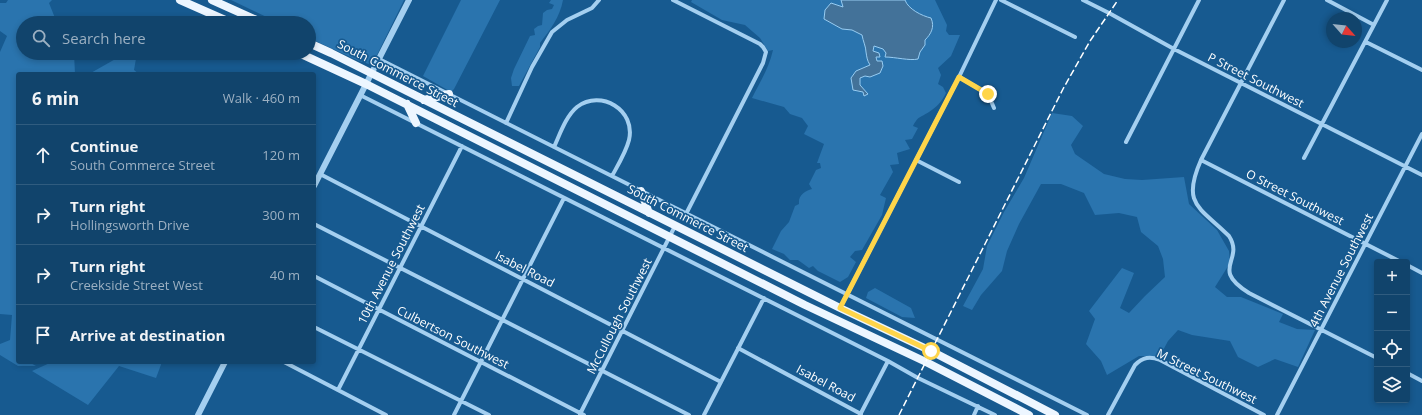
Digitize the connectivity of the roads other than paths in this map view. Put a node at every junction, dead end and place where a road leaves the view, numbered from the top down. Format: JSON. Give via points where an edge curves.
{"nodes":[{"id":1,"x":180,"y":0,"type":"edge"},
{"id":2,"x":212,"y":0,"type":"edge"},
{"id":3,"x":409,"y":0,"type":"edge"},
{"id":4,"x":599,"y":0,"type":"edge"},
{"id":5,"x":673,"y":0,"type":"edge"},
{"id":6,"x":996,"y":0,"type":"edge"},
{"id":7,"x":1001,"y":0,"type":"edge"},
{"id":8,"x":1083,"y":0,"type":"edge"},
{"id":9,"x":1199,"y":0,"type":"edge"},
{"id":10,"x":1284,"y":0,"type":"edge"},
{"id":11,"x":1327,"y":0,"type":"edge"},
{"id":12,"x":1387,"y":0,"type":"edge"},
{"id":13,"x":216,"y":16,"type":"edge"},
{"id":14,"x":247,"y":16,"type":"edge"},
{"id":15,"x":1374,"y":25,"type":"junction"},
{"id":16,"x":1075,"y":37,"type":"dead end"},
{"id":17,"x":1366,"y":42,"type":"junction"},
{"id":18,"x":316,"y":46,"type":"edge"},
{"id":19,"x":1174,"y":49,"type":"junction"},
{"id":20,"x":379,"y":59,"type":"junction"},
{"id":21,"x":314,"y":60,"type":"edge"},
{"id":22,"x":1422,"y":70,"type":"edge"},
{"id":23,"x":371,"y":74,"type":"junction"},
{"id":24,"x":959,"y":77,"type":"junction"},
{"id":25,"x":1241,"y":83,"type":"junction"},
{"id":26,"x":366,"y":84,"type":"junction"},
{"id":27,"x":449,"y":94,"type":"junction"},
{"id":28,"x":360,"y":95,"type":"junction"},
{"id":29,"x":424,"y":100,"type":"junction"},
{"id":30,"x":407,"y":104,"type":"junction"},
{"id":31,"x":994,"y":108,"type":"dead end"},
{"id":32,"x":416,"y":123,"type":"junction"},
{"id":33,"x":506,"y":123,"type":"junction"},
{"id":34,"x":1322,"y":124,"type":"junction"},
{"id":35,"x":1422,"y":134,"type":"edge"},
{"id":36,"x":1126,"y":142,"type":"dead end"},
{"id":37,"x":462,"y":146,"type":"junction"},
{"id":38,"x":554,"y":147,"type":"junction"},
{"id":39,"x":1304,"y":158,"type":"dead end"},
{"id":40,"x":916,"y":160,"type":"junction"},
{"id":41,"x":1201,"y":160,"type":"junction"},
{"id":42,"x":1405,"y":167,"type":"junction"},
{"id":43,"x":320,"y":174,"type":"junction"},
{"id":44,"x":1422,"y":175,"type":"edge"},
{"id":45,"x":612,"y":176,"type":"junction"},
{"id":46,"x":316,"y":182,"type":"edge"},
{"id":47,"x":959,"y":182,"type":"dead end"},
{"id":48,"x":642,"y":191,"type":"junction"},
{"id":49,"x":564,"y":198,"type":"junction"},
{"id":50,"x":649,"y":213,"type":"junction"},
{"id":51,"x":686,"y":214,"type":"junction"},
{"id":52,"x":316,"y":225,"type":"edge"},
{"id":53,"x":675,"y":226,"type":"junction"},
{"id":54,"x":421,"y":227,"type":"junction"},
{"id":55,"x":670,"y":236,"type":"junction"},
{"id":56,"x":1366,"y":244,"type":"junction"},
{"id":57,"x":664,"y":248,"type":"junction"},
{"id":58,"x":1395,"y":259,"type":"edge"},
{"id":59,"x":1410,"y":267,"type":"edge"},
{"id":60,"x":400,"y":268,"type":"junction"},
{"id":61,"x":1422,"y":273,"type":"edge"},
{"id":62,"x":316,"y":277,"type":"edge"},
{"id":63,"x":523,"y":279,"type":"junction"},
{"id":64,"x":846,"y":294,"type":"junction"},
{"id":65,"x":764,"y":298,"type":"junction"},
{"id":66,"x":805,"y":304,"type":"junction"},
{"id":67,"x":840,"y":308,"type":"junction"},
{"id":68,"x":379,"y":310,"type":"junction"},
{"id":69,"x":502,"y":320,"type":"junction"},
{"id":70,"x":316,"y":328,"type":"edge"},
{"id":71,"x":1321,"y":330,"type":"junction"},
{"id":72,"x":622,"y":331,"type":"junction"},
{"id":73,"x":738,"y":348,"type":"junction"},
{"id":74,"x":358,"y":350,"type":"junction"},
{"id":75,"x":1374,"y":356,"type":"edge"},
{"id":76,"x":888,"y":361,"type":"junction"},
{"id":77,"x":481,"y":362,"type":"junction"},
{"id":78,"x":224,"y":364,"type":"edge"},
{"id":79,"x":288,"y":364,"type":"edge"},
{"id":80,"x":602,"y":371,"type":"junction"},
{"id":81,"x":1410,"y":375,"type":"edge"},
{"id":82,"x":1422,"y":381,"type":"edge"},
{"id":83,"x":721,"y":382,"type":"junction"},
{"id":84,"x":338,"y":390,"type":"junction"},
{"id":85,"x":461,"y":401,"type":"junction"},
{"id":86,"x":978,"y":406,"type":"junction"},
{"id":87,"x":581,"y":414,"type":"edge"},
{"id":88,"x":860,"y":414,"type":"edge"},
{"id":89,"x":198,"y":415,"type":"edge"},
{"id":90,"x":386,"y":415,"type":"edge"},
{"id":91,"x":454,"y":415,"type":"edge"},
{"id":92,"x":489,"y":415,"type":"edge"},
{"id":93,"x":689,"y":415,"type":"edge"},
{"id":94,"x":704,"y":415,"type":"edge"},
{"id":95,"x":974,"y":415,"type":"edge"},
{"id":96,"x":995,"y":415,"type":"edge"},
{"id":97,"x":1029,"y":415,"type":"edge"},
{"id":98,"x":1055,"y":415,"type":"edge"},
{"id":99,"x":1086,"y":415,"type":"edge"},
{"id":100,"x":1108,"y":415,"type":"edge"},
{"id":101,"x":1264,"y":415,"type":"edge"},
{"id":102,"x":1277,"y":415,"type":"edge"}],
"edges":[{"from":1,"to":13,"type":"main road"},
{"from":2,"to":14,"type":"main road"},
{"from":3,"to":20,"type":"street"},
{"from":4,"to":33,"type":"street","via":[[592,8],[556,28],[543,47]]},
{"from":5,"to":51,"type":"street","via":[[760,44],[766,52]]},
{"from":6,"to":24,"type":"street"},
{"from":7,"to":16,"type":"street"},
{"from":8,"to":19,"type":"street","name":"P Street Southwest"},
{"from":9,"to":19,"type":"street"},
{"from":10,"to":25,"type":"street"},
{"from":11,"to":15,"type":"street"},
{"from":12,"to":15,"type":"street"},
{"from":15,"to":17,"type":"street"},
{"from":17,"to":22,"type":"street"},
{"from":17,"to":34,"type":"street"},
{"from":18,"to":23,"type":"main road","name":"South Commerce Street"},
{"from":19,"to":25,"type":"street","name":"P Street Southwest"},
{"from":19,"to":36,"type":"street"},
{"from":20,"to":23,"type":"street"},
{"from":20,"to":27,"type":"street"},
{"from":21,"to":26,"type":"main road","name":"South Commerce Street"},
{"from":23,"to":26,"type":"street"},
{"from":23,"to":29,"type":"main road","name":"South Commerce Street"},
{"from":24,"to":31,"type":"street","via":[[988,94]]},
{"from":24,"to":40,"type":"street"},
{"from":25,"to":34,"type":"street","name":"P Street Southwest"},
{"from":25,"to":41,"type":"street"},
{"from":26,"to":28,"type":"street"},
{"from":26,"to":30,"type":"main road","name":"South Commerce Street"},
{"from":27,"to":29,"type":"main road"},
{"from":27,"to":33,"type":"street"},
{"from":28,"to":32,"type":"street"},
{"from":28,"to":43,"type":"street"},
{"from":29,"to":50,"type":"main road","name":"South Commerce Street"},
{"from":30,"to":32,"type":"main road"},
{"from":30,"to":55,"type":"main road","name":"South Commerce Street"},
{"from":32,"to":37,"type":"street"},
{"from":33,"to":38,"type":"street"},
{"from":34,"to":39,"type":"street"},
{"from":34,"to":42,"type":"street","name":"P Street Southwest"},
{"from":35,"to":42,"type":"street","name":"4th Avenue Southwest"},
{"from":37,"to":49,"type":"street"},
{"from":37,"to":54,"type":"street","name":"10th Avenue Southwest"},
{"from":38,"to":45,"type":"street"},
{"from":38,"to":45,"type":"street","via":[[568,118],[582,104],[594,101],[613,103],[624,114],[630,132],[627,147]]},
{"from":40,"to":47,"type":"street"},
{"from":40,"to":64,"type":"street"},
{"from":41,"to":56,"type":"street","name":"O Street Southwest"},
{"from":41,"to":71,"type":"street","via":[[1192,183],[1193,193],[1198,206],[1233,241],[1234,251],[1229,269],[1233,281],[1249,293]]},
{"from":42,"to":44,"type":"street","name":"P Street Southwest"},
{"from":42,"to":56,"type":"street","name":"4th Avenue Southwest"},
{"from":43,"to":46,"type":"street"},
{"from":43,"to":54,"type":"street","name":"Isabel Road"},
{"from":45,"to":48,"type":"street"},
{"from":48,"to":50,"type":"main road"},
{"from":48,"to":51,"type":"street"},
{"from":49,"to":57,"type":"street"},
{"from":49,"to":63,"type":"street"},
{"from":50,"to":53,"type":"main road","name":"South Commerce Street"},
{"from":51,"to":64,"type":"street"},
{"from":52,"to":60,"type":"street"},
{"from":53,"to":55,"type":"street","name":"McCullough Southwest"},
{"from":53,"to":67,"type":"main road","name":"South Commerce Street"},
{"from":54,"to":60,"type":"street","name":"10th Avenue Southwest"},
{"from":54,"to":63,"type":"street","name":"Isabel Road"},
{"from":55,"to":57,"type":"street","name":"McCullough Southwest"},
{"from":55,"to":66,"type":"main road","name":"South Commerce Street"},
{"from":56,"to":58,"type":"street","name":"O Street Southwest"},
{"from":56,"to":71,"type":"street","name":"4th Avenue Southwest"},
{"from":57,"to":65,"type":"street"},
{"from":57,"to":72,"type":"street","name":"McCullough Southwest"},
{"from":59,"to":61,"type":"street"},
{"from":60,"to":68,"type":"street","name":"10th Avenue Southwest"},
{"from":60,"to":69,"type":"street"},
{"from":62,"to":68,"type":"street","name":"Culbertson Southwest"},
{"from":63,"to":69,"type":"street"},
{"from":63,"to":72,"type":"street","name":"Isabel Road"},
{"from":64,"to":67,"type":"street"},
{"from":64,"to":99,"type":"street"},
{"from":65,"to":73,"type":"street"},
{"from":65,"to":76,"type":"street"},
{"from":66,"to":67,"type":"main road","via":[[816,304],[836,310]]},
{"from":66,"to":97,"type":"main road","name":"South Commerce Street"},
{"from":67,"to":98,"type":"main road","name":"South Commerce Street","via":[[931,351]]},
{"from":68,"to":74,"type":"street","name":"10th Avenue Southwest"},
{"from":68,"to":77,"type":"street","name":"Culbertson Southwest"},
{"from":69,"to":77,"type":"street"},
{"from":69,"to":80,"type":"street"},
{"from":70,"to":74,"type":"street"},
{"from":71,"to":75,"type":"street"},
{"from":71,"to":102,"type":"street","name":"4th Avenue Southwest"},
{"from":72,"to":80,"type":"street","name":"McCullough Southwest"},
{"from":72,"to":83,"type":"street","name":"Isabel Road"},
{"from":73,"to":83,"type":"street"},
{"from":73,"to":88,"type":"street","name":"Isabel Road"},
{"from":74,"to":84,"type":"street","name":"10th Avenue Southwest"},
{"from":74,"to":85,"type":"street"},
{"from":76,"to":86,"type":"street"},
{"from":76,"to":88,"type":"street"},
{"from":77,"to":85,"type":"street"},
{"from":77,"to":87,"type":"street","name":"Culbertson Southwest"},
{"from":78,"to":89,"type":"street"},
{"from":79,"to":84,"type":"street"},
{"from":80,"to":87,"type":"street","name":"McCullough Southwest"},
{"from":80,"to":93,"type":"street"},
{"from":81,"to":82,"type":"street"},
{"from":83,"to":94,"type":"street"},
{"from":84,"to":90,"type":"street"},
{"from":85,"to":91,"type":"street"},
{"from":85,"to":92,"type":"street"},
{"from":86,"to":95,"type":"street"},
{"from":86,"to":96,"type":"street"},
{"from":100,"to":101,"type":"street","name":"M Street Southwest","via":[[1133,368],[1142,359],[1152,358]]}]}
